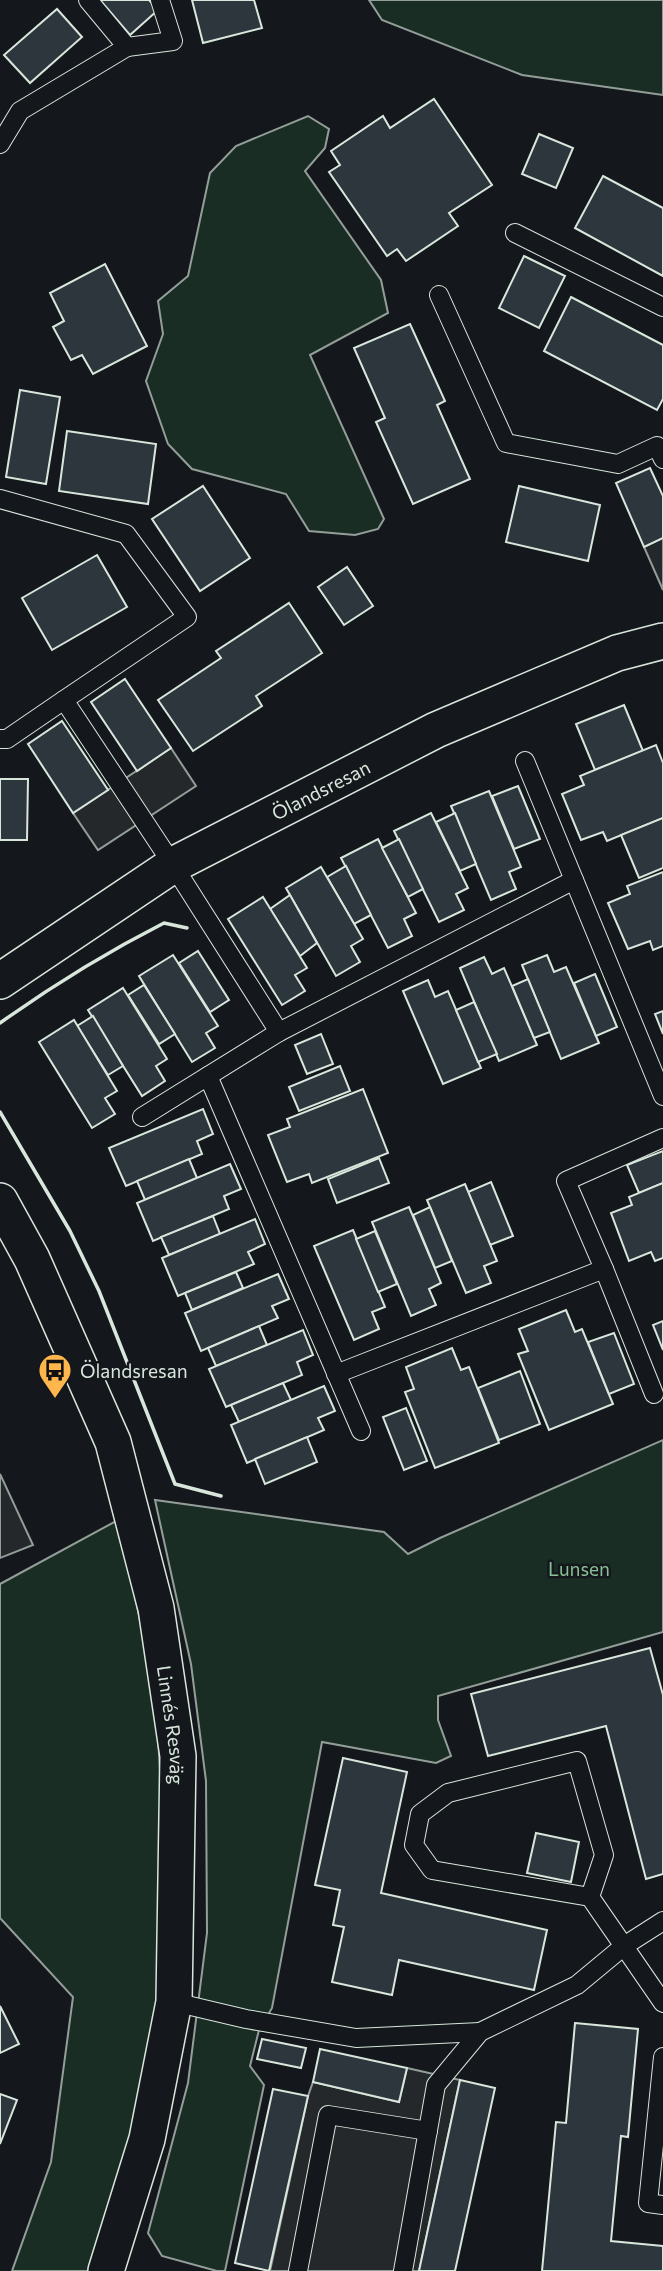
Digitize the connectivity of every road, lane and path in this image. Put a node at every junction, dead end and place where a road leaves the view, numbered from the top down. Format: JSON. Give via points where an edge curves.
{"nodes":[{"id":1,"x":88,"y":0,"type":"edge"},
{"id":2,"x":160,"y":0,"type":"edge"},
{"id":3,"x":127,"y":47,"type":"junction"},
{"id":4,"x":0,"y":144,"type":"edge"},
{"id":5,"x":515,"y":233,"type":"dead end"},
{"id":6,"x":439,"y":295,"type":"dead end"},
{"id":7,"x":663,"y":307,"type":"edge"},
{"id":8,"x":662,"y":455,"type":"edge"},
{"id":9,"x":0,"y":499,"type":"edge"},
{"id":10,"x":663,"y":641,"type":"edge"},
{"id":11,"x":64,"y":700,"type":"junction"},
{"id":12,"x":0,"y":739,"type":"edge"},
{"id":13,"x":525,"y":761,"type":"dead end"},
{"id":14,"x":173,"y":865,"type":"junction"},
{"id":15,"x":575,"y":880,"type":"junction"},
{"id":16,"x":0,"y":981,"type":"edge"},
{"id":17,"x":279,"y":1031,"type":"junction"},
{"id":18,"x":208,"y":1076,"type":"junction"},
{"id":19,"x":663,"y":1096,"type":"edge"},
{"id":20,"x":142,"y":1117,"type":"dead end"},
{"id":21,"x":663,"y":1138,"type":"edge"},
{"id":22,"x":0,"y":1201,"type":"edge"},
{"id":23,"x":604,"y":1269,"type":"junction"},
{"id":24,"x":336,"y":1374,"type":"junction"},
{"id":25,"x":654,"y":1394,"type":"dead end"},
{"id":26,"x":361,"y":1431,"type":"dead end"},
{"id":27,"x":590,"y":1897,"type":"junction"},
{"id":28,"x":663,"y":1921,"type":"edge"},
{"id":29,"x":624,"y":1946,"type":"junction"},
{"id":30,"x":174,"y":2002,"type":"junction"},
{"id":31,"x":663,"y":2003,"type":"edge"},
{"id":32,"x":480,"y":2032,"type":"junction"},
{"id":33,"x":663,"y":2057,"type":"edge"},
{"id":34,"x":428,"y":2131,"type":"junction"},
{"id":35,"x":663,"y":2204,"type":"edge"},
{"id":36,"x":109,"y":2271,"type":"edge"},
{"id":37,"x":298,"y":2271,"type":"edge"},
{"id":38,"x":403,"y":2271,"type":"edge"}],
"edges":[{"from":1,"to":3,"type":"lane"},
{"from":2,"to":3,"type":"lane","via":[[173,41]]},
{"from":3,"to":4,"type":"lane","via":[[20,111]]},
{"from":5,"to":7,"type":"lane"},
{"from":6,"to":8,"type":"lane","via":[[506,443],[618,464],[657,446]]},
{"from":9,"to":11,"type":"lane","via":[[127,534],[187,617]]},
{"from":10,"to":14,"type":"street","name":"Ölandsresan","via":[[617,653],[436,730]]},
{"from":11,"to":12,"type":"lane","via":[[7,739]]},
{"from":11,"to":14,"type":"lane"},
{"from":13,"to":15,"type":"lane"},
{"from":14,"to":16,"type":"street","name":"Ölandsresan"},
{"from":14,"to":17,"type":"lane"},
{"from":15,"to":17,"type":"lane"},
{"from":15,"to":19,"type":"lane"},
{"from":17,"to":18,"type":"lane"},
{"from":18,"to":20,"type":"lane"},
{"from":18,"to":24,"type":"lane"},
{"from":21,"to":23,"type":"lane","via":[[566,1181]]},
{"from":22,"to":30,"type":"street","name":"Linnés Resväg","via":[[32,1259],[113,1442],[156,1608],[178,1756]]},
{"from":23,"to":24,"type":"lane"},
{"from":23,"to":25,"type":"lane"},
{"from":24,"to":26,"type":"lane"},
{"from":27,"to":27,"type":"lane","via":[[432,1870],[414,1845],[420,1814],[448,1793],[577,1761],[604,1855]]},
{"from":27,"to":29,"type":"lane"},
{"from":28,"to":29,"type":"lane"},
{"from":29,"to":31,"type":"lane"},
{"from":29,"to":32,"type":"lane","via":[[577,1984]]},
{"from":30,"to":32,"type":"lane","via":[[356,2038]]},
{"from":30,"to":36,"type":"street","name":"Linnés Resväg","via":[[148,2139]]},
{"from":32,"to":34,"type":"lane","via":[[436,2085]]},
{"from":33,"to":35,"type":"lane","via":[[648,2203]]},
{"from":34,"to":37,"type":"lane","via":[[328,2115]]},
{"from":34,"to":38,"type":"lane"}]}
